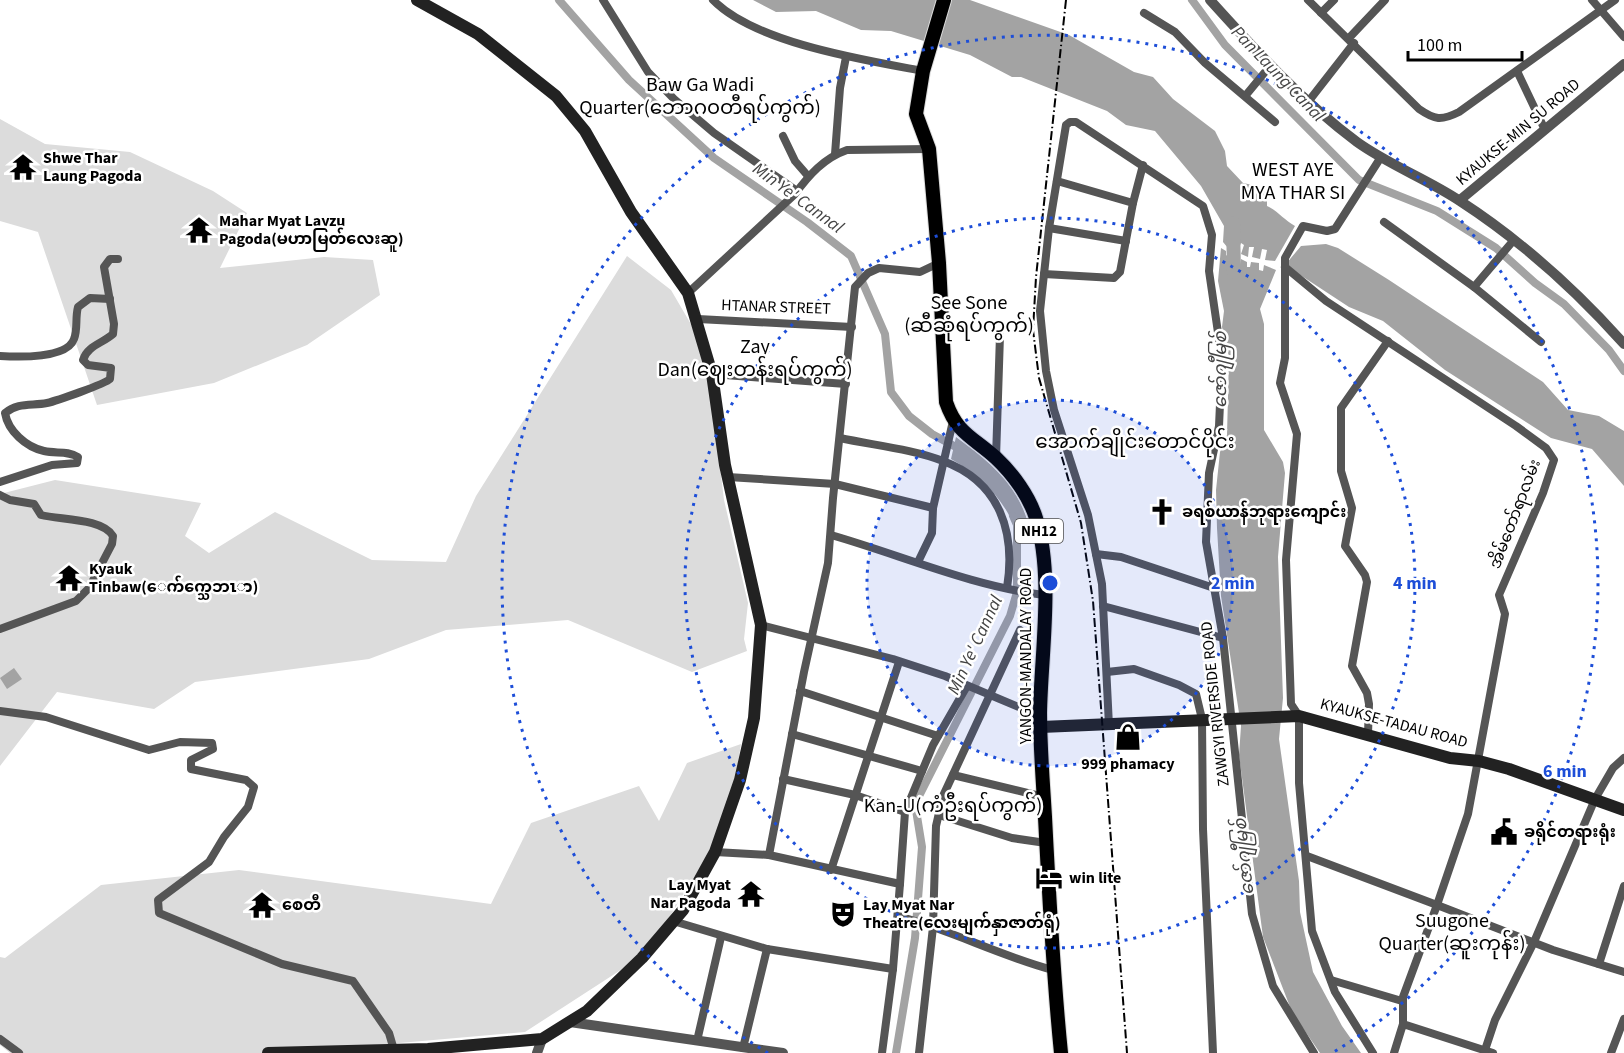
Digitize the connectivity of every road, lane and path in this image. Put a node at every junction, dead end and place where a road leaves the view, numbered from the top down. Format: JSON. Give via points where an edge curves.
{"nodes":[{"id":1,"x":417,"y":0,"type":"edge"},
{"id":2,"x":603,"y":0,"type":"edge"},
{"id":3,"x":713,"y":0,"type":"edge"},
{"id":4,"x":944,"y":0,"type":"edge"},
{"id":5,"x":1210,"y":0,"type":"edge"},
{"id":6,"x":1308,"y":0,"type":"edge"},
{"id":7,"x":1334,"y":0,"type":"edge"},
{"id":8,"x":1385,"y":0,"type":"edge"},
{"id":9,"x":1592,"y":0,"type":"edge"},
{"id":10,"x":1615,"y":0,"type":"edge"},
{"id":11,"x":1601,"y":9,"type":"junction"},
{"id":12,"x":1144,"y":13,"type":"dead end"},
{"id":13,"x":1322,"y":13,"type":"junction"},
{"id":14,"x":1624,"y":37,"type":"edge"},
{"id":15,"x":1352,"y":41,"type":"junction"},
{"id":16,"x":846,"y":57,"type":"junction"},
{"id":17,"x":1624,"y":64,"type":"edge"},
{"id":18,"x":1266,"y":70,"type":"junction"},
{"id":19,"x":923,"y":71,"type":"junction"},
{"id":20,"x":1517,"y":71,"type":"junction"},
{"id":21,"x":1246,"y":95,"type":"junction"},
{"id":22,"x":1308,"y":102,"type":"junction"},
{"id":23,"x":1275,"y":122,"type":"dead end"},
{"id":24,"x":1545,"y":130,"type":"junction"},
{"id":25,"x":783,"y":136,"type":"dead end"},
{"id":26,"x":929,"y":149,"type":"junction"},
{"id":27,"x":835,"y":154,"type":"junction"},
{"id":28,"x":1381,"y":157,"type":"junction"},
{"id":29,"x":1143,"y":165,"type":"junction"},
{"id":30,"x":808,"y":176,"type":"junction"},
{"id":31,"x":1057,"y":182,"type":"junction"},
{"id":32,"x":796,"y":192,"type":"junction"},
{"id":33,"x":1460,"y":200,"type":"junction"},
{"id":34,"x":1133,"y":203,"type":"junction"},
{"id":35,"x":1384,"y":222,"type":"dead end"},
{"id":36,"x":1048,"y":228,"type":"junction"},
{"id":37,"x":1513,"y":241,"type":"junction"},
{"id":38,"x":1126,"y":242,"type":"junction"},
{"id":39,"x":118,"y":259,"type":"dead end"},
{"id":40,"x":939,"y":263,"type":"junction"},
{"id":41,"x":1285,"y":263,"type":"junction"},
{"id":42,"x":1044,"y":274,"type":"junction"},
{"id":43,"x":1474,"y":287,"type":"junction"},
{"id":44,"x":688,"y":293,"type":"junction"},
{"id":45,"x":110,"y":299,"type":"junction"},
{"id":46,"x":698,"y":319,"type":"junction"},
{"id":47,"x":852,"y":327,"type":"junction"},
{"id":48,"x":1000,"y":335,"type":"dead end"},
{"id":49,"x":1388,"y":341,"type":"junction"},
{"id":50,"x":1541,"y":342,"type":"dead end"},
{"id":51,"x":1624,"y":344,"type":"edge"},
{"id":52,"x":0,"y":356,"type":"edge"},
{"id":53,"x":712,"y":374,"type":"junction"},
{"id":54,"x":846,"y":384,"type":"junction"},
{"id":55,"x":951,"y":426,"type":"junction"},
{"id":56,"x":840,"y":438,"type":"junction"},
{"id":57,"x":996,"y":458,"type":"junction"},
{"id":58,"x":944,"y":459,"type":"junction"},
{"id":59,"x":728,"y":477,"type":"junction"},
{"id":60,"x":0,"y":482,"type":"edge"},
{"id":61,"x":835,"y":484,"type":"junction"},
{"id":62,"x":0,"y":495,"type":"edge"},
{"id":63,"x":933,"y":508,"type":"junction"},
{"id":64,"x":831,"y":535,"type":"junction"},
{"id":65,"x":1096,"y":554,"type":"junction"},
{"id":66,"x":918,"y":562,"type":"junction"},
{"id":67,"x":1012,"y":589,"type":"junction"},
{"id":68,"x":1217,"y":589,"type":"junction"},
{"id":69,"x":1044,"y":595,"type":"junction"},
{"id":70,"x":1103,"y":606,"type":"junction"},
{"id":71,"x":761,"y":626,"type":"junction"},
{"id":72,"x":0,"y":629,"type":"edge"},
{"id":73,"x":1020,"y":630,"type":"dead end"},
{"id":74,"x":813,"y":638,"type":"junction"},
{"id":75,"x":1224,"y":638,"type":"junction"},
{"id":76,"x":899,"y":662,"type":"junction"},
{"id":77,"x":1107,"y":672,"type":"junction"},
{"id":78,"x":969,"y":687,"type":"junction"},
{"id":79,"x":800,"y":691,"type":"junction"},
{"id":80,"x":985,"y":694,"type":"junction"},
{"id":81,"x":0,"y":711,"type":"edge"},
{"id":82,"x":1295,"y":716,"type":"junction"},
{"id":83,"x":880,"y":717,"type":"junction"},
{"id":84,"x":1203,"y":719,"type":"junction"},
{"id":85,"x":1235,"y":719,"type":"junction"},
{"id":86,"x":1041,"y":721,"type":"junction"},
{"id":87,"x":1108,"y":726,"type":"junction"},
{"id":88,"x":792,"y":734,"type":"junction"},
{"id":89,"x":1368,"y":734,"type":"junction"},
{"id":90,"x":938,"y":736,"type":"junction"},
{"id":91,"x":866,"y":758,"type":"junction"},
{"id":92,"x":1624,"y":758,"type":"edge"},
{"id":93,"x":1479,"y":761,"type":"junction"},
{"id":94,"x":922,"y":771,"type":"junction"},
{"id":95,"x":953,"y":775,"type":"junction"},
{"id":96,"x":783,"y":779,"type":"junction"},
{"id":97,"x":855,"y":795,"type":"junction"},
{"id":98,"x":1044,"y":797,"type":"junction"},
{"id":99,"x":1595,"y":799,"type":"junction"},
{"id":100,"x":1624,"y":810,"type":"edge"},
{"id":101,"x":905,"y":812,"type":"junction"},
{"id":102,"x":939,"y":815,"type":"junction"},
{"id":103,"x":1046,"y":843,"type":"junction"},
{"id":104,"x":715,"y":852,"type":"junction"},
{"id":105,"x":769,"y":855,"type":"junction"},
{"id":106,"x":1307,"y":856,"type":"junction"},
{"id":107,"x":831,"y":870,"type":"junction"},
{"id":108,"x":900,"y":884,"type":"junction"},
{"id":109,"x":1624,"y":886,"type":"edge"},
{"id":110,"x":1437,"y":905,"type":"junction"},
{"id":111,"x":898,"y":916,"type":"junction"},
{"id":112,"x":673,"y":921,"type":"junction"},
{"id":113,"x":929,"y":926,"type":"junction"},
{"id":114,"x":721,"y":937,"type":"junction"},
{"id":115,"x":1534,"y":942,"type":"junction"},
{"id":116,"x":767,"y":949,"type":"junction"},
{"id":117,"x":1599,"y":964,"type":"junction"},
{"id":118,"x":893,"y":969,"type":"junction"},
{"id":119,"x":1053,"y":970,"type":"junction"},
{"id":120,"x":1624,"y":972,"type":"edge"},
{"id":121,"x":1331,"y":980,"type":"junction"},
{"id":122,"x":1402,"y":1001,"type":"junction"},
{"id":123,"x":1624,"y":1019,"type":"edge"},
{"id":124,"x":570,"y":1022,"type":"junction"},
{"id":125,"x":1403,"y":1024,"type":"junction"},
{"id":126,"x":0,"y":1039,"type":"edge"},
{"id":127,"x":542,"y":1039,"type":"junction"},
{"id":128,"x":697,"y":1041,"type":"junction"},
{"id":129,"x":743,"y":1048,"type":"junction"},
{"id":130,"x":465,"y":1049,"type":"edge"},
{"id":131,"x":394,"y":1050,"type":"junction"},
{"id":132,"x":424,"y":1051,"type":"edge"},
{"id":133,"x":1487,"y":1052,"type":"edge"},
{"id":134,"x":19,"y":1053,"type":"edge"},
{"id":135,"x":268,"y":1053,"type":"edge"},
{"id":136,"x":537,"y":1053,"type":"edge"},
{"id":137,"x":783,"y":1053,"type":"edge"},
{"id":138,"x":882,"y":1053,"type":"edge"},
{"id":139,"x":919,"y":1053,"type":"edge"},
{"id":140,"x":1061,"y":1053,"type":"edge"},
{"id":141,"x":1213,"y":1053,"type":"edge"},
{"id":142,"x":1314,"y":1053,"type":"edge"},
{"id":143,"x":1373,"y":1053,"type":"edge"},
{"id":144,"x":1394,"y":1053,"type":"edge"},
{"id":145,"x":1611,"y":1053,"type":"edge"}],
"edges":[{"from":1,"to":44,"type":"main road","via":[[478,34],[556,96],[585,131],[631,212]]},
{"from":2,"to":32,"type":"street","via":[[648,72],[674,99]]},
{"from":3,"to":16,"type":"street","via":[[724,11],[760,29]]},
{"from":4,"to":19,"type":"highway","name":"YANGON-MANDALAY ROAD","number":"NH12"},
{"from":5,"to":18,"type":"street"},
{"from":6,"to":13,"type":"street"},
{"from":7,"to":13,"type":"street"},
{"from":8,"to":15,"type":"street"},
{"from":9,"to":11,"type":"street"},
{"from":10,"to":11,"type":"street"},
{"from":11,"to":14,"type":"street"},
{"from":11,"to":20,"type":"street"},
{"from":12,"to":21,"type":"street","via":[[1174,32]]},
{"from":13,"to":15,"type":"street"},
{"from":15,"to":20,"type":"street","via":[[1419,109],[1434,119],[1459,112]]},
{"from":15,"to":22,"type":"street"},
{"from":16,"to":19,"type":"street"},
{"from":16,"to":27,"type":"street"},
{"from":17,"to":24,"type":"street","name":"KYAUKSE-MIN SU ROAD"},
{"from":18,"to":21,"type":"street"},
{"from":18,"to":22,"type":"street"},
{"from":19,"to":26,"type":"highway","name":"YANGON-MANDALAY ROAD","number":"NH12","via":[[916,114]]},
{"from":20,"to":24,"type":"street"},
{"from":21,"to":23,"type":"street"},
{"from":22,"to":28,"type":"street"},
{"from":24,"to":33,"type":"street","name":"KYAUKSE-MIN SU ROAD"},
{"from":25,"to":30,"type":"street","via":[[795,161]]},
{"from":26,"to":27,"type":"street","via":[[847,150]]},
{"from":26,"to":40,"type":"highway","name":"YANGON-MANDALAY ROAD","number":"NH12"},
{"from":27,"to":30,"type":"street"},
{"from":28,"to":33,"type":"street"},
{"from":28,"to":41,"type":"street","via":[[1335,229],[1303,226]]},
{"from":29,"to":31,"type":"street","name":"ZAWGYI RIVERSIDE ROAD","via":[[1076,122],[1070,122],[1066,125]]},
{"from":29,"to":34,"type":"street"},
{"from":29,"to":68,"type":"street","name":"ZAWGYI RIVERSIDE ROAD","via":[[1203,206],[1212,235],[1209,272],[1222,360],[1219,426],[1209,473],[1206,542]]},
{"from":30,"to":32,"type":"street"},
{"from":31,"to":34,"type":"street"},
{"from":31,"to":36,"type":"street"},
{"from":32,"to":44,"type":"street"},
{"from":33,"to":37,"type":"street"},
{"from":34,"to":38,"type":"street"},
{"from":35,"to":43,"type":"street"},
{"from":36,"to":38,"type":"street"},
{"from":36,"to":42,"type":"street"},
{"from":37,"to":43,"type":"street"},
{"from":37,"to":51,"type":"street","via":[[1574,290]]},
{"from":38,"to":42,"type":"street","via":[[1120,272],[1114,278]]},
{"from":39,"to":45,"type":"street","via":[[110,259],[104,267]]},
{"from":40,"to":47,"type":"street","via":[[920,272],[879,268],[868,273],[855,287]]},
{"from":40,"to":55,"type":"highway","name":"YANGON-MANDALAY ROAD","number":"NH12","via":[[946,402]]},
{"from":41,"to":49,"type":"street","name":"အိမ်တော်ရာလမ်း","via":[[1326,301]]},
{"from":41,"to":82,"type":"street","via":[[1285,358],[1280,383],[1297,434],[1286,560],[1291,704]]},
{"from":42,"to":65,"type":"street","via":[[1040,311],[1046,371]]},
{"from":43,"to":50,"type":"street"},
{"from":44,"to":46,"type":"main road"},
{"from":45,"to":52,"type":"street","via":[[90,298],[78,307],[75,337],[64,350],[35,356]]},
{"from":45,"to":60,"type":"street","via":[[113,334],[85,354],[83,360],[88,365],[111,368],[110,379],[56,400],[15,406],[5,413],[8,427],[29,444],[43,451],[72,454],[78,457],[77,463],[52,465]]},
{"from":46,"to":47,"type":"street","name":"HTANAR STREET"},
{"from":46,"to":53,"type":"main road"},
{"from":47,"to":54,"type":"street"},
{"from":48,"to":57,"type":"street"},
{"from":49,"to":89,"type":"street","via":[[1341,408],[1341,471],[1352,507],[1345,546],[1367,582],[1352,666],[1367,693]]},
{"from":49,"to":93,"type":"street","name":"အိမ်တော်ရာလမ်း","via":[[1516,426],[1546,448],[1554,460],[1499,595],[1505,614]]},
{"from":53,"to":54,"type":"street"},
{"from":53,"to":59,"type":"main road"},
{"from":54,"to":56,"type":"street"},
{"from":55,"to":57,"type":"highway","name":"YANGON-MANDALAY ROAD","number":"NH12"},
{"from":55,"to":58,"type":"street"},
{"from":56,"to":58,"type":"street"},
{"from":56,"to":61,"type":"street"},
{"from":57,"to":69,"type":"highway","name":"YANGON-MANDALAY ROAD","number":"NH12","via":[[1025,492],[1036,517]]},
{"from":58,"to":63,"type":"street"},
{"from":58,"to":67,"type":"street","via":[[973,479],[1001,510],[1010,539]]},
{"from":59,"to":61,"type":"street"},
{"from":59,"to":71,"type":"main road"},
{"from":61,"to":63,"type":"street"},
{"from":61,"to":64,"type":"street"},
{"from":62,"to":72,"type":"street","via":[[34,504],[41,515],[89,523],[113,536],[85,593],[76,601]]},
{"from":63,"to":66,"type":"street","via":[[932,533]]},
{"from":64,"to":66,"type":"street"},
{"from":64,"to":74,"type":"street"},
{"from":65,"to":68,"type":"street","via":[[1121,557]]},
{"from":65,"to":70,"type":"street"},
{"from":66,"to":67,"type":"street"},
{"from":67,"to":69,"type":"street"},
{"from":68,"to":75,"type":"street","name":"ZAWGYI RIVERSIDE ROAD"},
{"from":69,"to":86,"type":"highway","name":"YANGON-MANDALAY ROAD","number":"NH12"},
{"from":70,"to":75,"type":"street"},
{"from":70,"to":77,"type":"street"},
{"from":71,"to":74,"type":"street"},
{"from":71,"to":104,"type":"main road","via":[[754,718],[740,780]]},
{"from":73,"to":80,"type":"street"},
{"from":74,"to":76,"type":"street"},
{"from":74,"to":79,"type":"street"},
{"from":75,"to":85,"type":"street","name":"ZAWGYI RIVERSIDE ROAD"},
{"from":76,"to":78,"type":"street"},
{"from":76,"to":83,"type":"street"},
{"from":77,"to":84,"type":"street","via":[[1134,669],[1179,685],[1196,694]]},
{"from":77,"to":87,"type":"street"},
{"from":78,"to":80,"type":"street"},
{"from":78,"to":90,"type":"street"},
{"from":79,"to":83,"type":"street"},
{"from":79,"to":88,"type":"street"},
{"from":80,"to":86,"type":"street"},
{"from":80,"to":95,"type":"street"},
{"from":81,"to":131,"type":"street","via":[[46,717],[149,750],[180,742],[212,743],[215,746],[210,752],[191,760],[190,769],[246,780],[254,787],[251,800],[209,862],[158,900],[159,912],[282,964],[353,981],[389,1033]]},
{"from":82,"to":85,"type":"main road","name":"KYAUKSE-TADAU ROAD"},
{"from":82,"to":89,"type":"main road","name":"KYAUKSE-TADAU ROAD"},
{"from":82,"to":106,"type":"street"},
{"from":83,"to":90,"type":"street"},
{"from":83,"to":91,"type":"street"},
{"from":84,"to":85,"type":"main road","name":"KYAUKSE-TADAU ROAD"},
{"from":84,"to":87,"type":"main road","name":"KYAUKSE-TADAU ROAD"},
{"from":84,"to":141,"type":"street","via":[[1203,829]]},
{"from":85,"to":142,"type":"street","name":"ZAWGYI RIVERSIDE ROAD","via":[[1252,914],[1273,986]]},
{"from":86,"to":87,"type":"main road","name":"KYAUKSE-TADAU ROAD"},
{"from":86,"to":98,"type":"highway","name":"YANGON-MANDALAY ROAD","number":"NH12"},
{"from":88,"to":91,"type":"street"},
{"from":88,"to":96,"type":"street"},
{"from":89,"to":93,"type":"main road","name":"KYAUKSE-TADAU ROAD","via":[[1450,759]]},
{"from":90,"to":94,"type":"street"},
{"from":91,"to":94,"type":"street"},
{"from":91,"to":97,"type":"street"},
{"from":92,"to":99,"type":"street","via":[[1612,768]]},
{"from":93,"to":99,"type":"main road","name":"KYAUKSE-TADAU ROAD"},
{"from":93,"to":110,"type":"street","via":[[1468,814]]},
{"from":94,"to":101,"type":"street"},
{"from":95,"to":98,"type":"street"},
{"from":95,"to":102,"type":"street"},
{"from":96,"to":97,"type":"street"},
{"from":96,"to":105,"type":"street"},
{"from":97,"to":101,"type":"street"},
{"from":97,"to":107,"type":"street"},
{"from":98,"to":103,"type":"highway","name":"YANGON-MANDALAY ROAD","number":"NH12"},
{"from":99,"to":100,"type":"main road","name":"KYAUKSE-TADAU ROAD"},
{"from":99,"to":115,"type":"street"},
{"from":101,"to":108,"type":"street"},
{"from":102,"to":103,"type":"street","via":[[1012,838]]},
{"from":102,"to":113,"type":"street"},
{"from":103,"to":119,"type":"highway","name":"YANGON-MANDALAY ROAD","number":"NH12"},
{"from":104,"to":105,"type":"street"},
{"from":104,"to":112,"type":"main road"},
{"from":105,"to":107,"type":"street"},
{"from":106,"to":110,"type":"street"},
{"from":106,"to":121,"type":"street","via":[[1312,931]]},
{"from":107,"to":108,"type":"street"},
{"from":108,"to":111,"type":"street"},
{"from":109,"to":117,"type":"street"},
{"from":110,"to":115,"type":"street"},
{"from":110,"to":122,"type":"street"},
{"from":111,"to":113,"type":"street"},
{"from":111,"to":118,"type":"street"},
{"from":112,"to":114,"type":"street"},
{"from":112,"to":124,"type":"main road","via":[[617,984]]},
{"from":113,"to":119,"type":"street","via":[[1011,959]]},
{"from":113,"to":139,"type":"street"},
{"from":114,"to":116,"type":"street"},
{"from":114,"to":128,"type":"street"},
{"from":115,"to":117,"type":"street"},
{"from":115,"to":133,"type":"street","via":[[1495,1020]]},
{"from":116,"to":118,"type":"street"},
{"from":116,"to":129,"type":"street"},
{"from":117,"to":120,"type":"street"},
{"from":118,"to":138,"type":"street"},
{"from":119,"to":140,"type":"highway","name":"YANGON-MANDALAY ROAD","number":"NH12"},
{"from":121,"to":122,"type":"street"},
{"from":121,"to":143,"type":"street"},
{"from":122,"to":125,"type":"street"},
{"from":123,"to":145,"type":"street"},
{"from":124,"to":127,"type":"main road"},
{"from":124,"to":128,"type":"street"},
{"from":125,"to":133,"type":"street"},
{"from":125,"to":144,"type":"street"},
{"from":126,"to":134,"type":"street"},
{"from":127,"to":130,"type":"main road"},
{"from":127,"to":136,"type":"street"},
{"from":128,"to":129,"type":"street"},
{"from":129,"to":137,"type":"street"},
{"from":130,"to":132,"type":"main road"},
{"from":131,"to":132,"type":"main road"},
{"from":131,"to":135,"type":"main road"}]}
